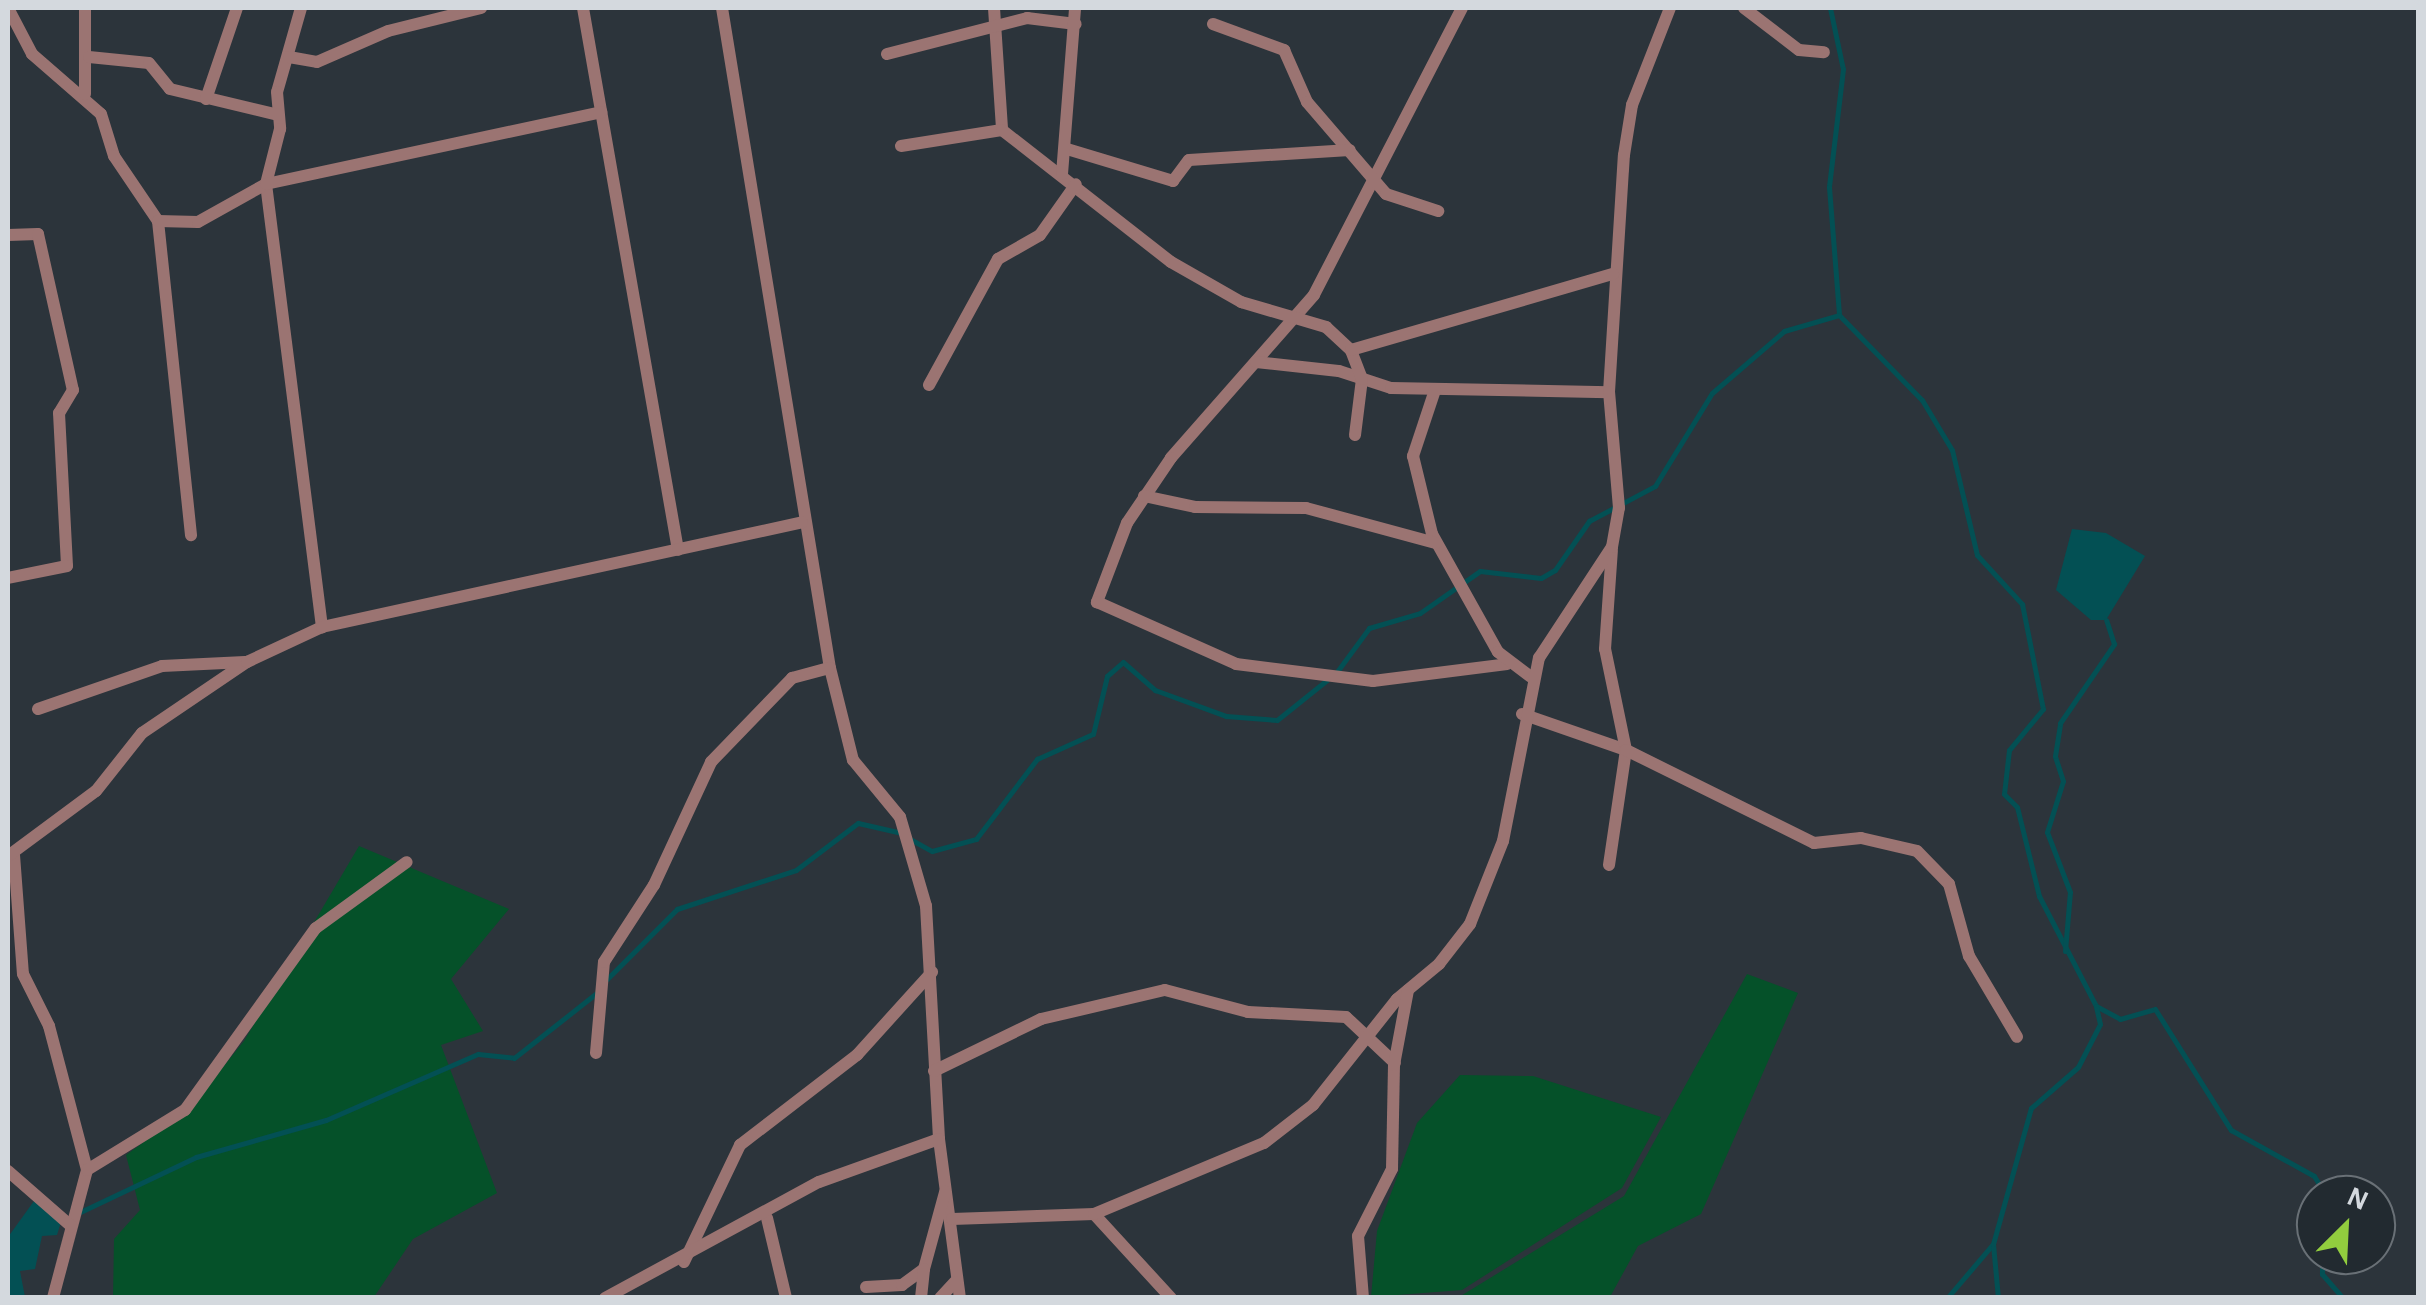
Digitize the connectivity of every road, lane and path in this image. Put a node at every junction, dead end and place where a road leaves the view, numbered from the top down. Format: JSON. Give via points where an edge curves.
{"nodes":[{"id":1,"x":8,"y":8,"type":"edge"},
{"id":2,"x":84,"y":8,"type":"edge"},
{"id":3,"x":237,"y":8,"type":"edge"},
{"id":4,"x":301,"y":8,"type":"edge"},
{"id":5,"x":481,"y":8,"type":"edge"},
{"id":6,"x":582,"y":8,"type":"edge"},
{"id":7,"x":722,"y":8,"type":"edge"},
{"id":8,"x":994,"y":8,"type":"edge"},
{"id":9,"x":1075,"y":8,"type":"edge"},
{"id":10,"x":1462,"y":8,"type":"edge"},
{"id":11,"x":1670,"y":8,"type":"edge"},
{"id":12,"x":1744,"y":8,"type":"edge"},
{"id":13,"x":1076,"y":24,"type":"junction"},
{"id":14,"x":1213,"y":24,"type":"dead end"},
{"id":15,"x":998,"y":31,"type":"junction"},
{"id":16,"x":1824,"y":52,"type":"dead end"},
{"id":17,"x":887,"y":54,"type":"dead end"},
{"id":18,"x":89,"y":56,"type":"junction"},
{"id":19,"x":289,"y":58,"type":"junction"},
{"id":20,"x":85,"y":94,"type":"junction"},
{"id":21,"x":206,"y":98,"type":"junction"},
{"id":22,"x":601,"y":112,"type":"junction"},
{"id":23,"x":278,"y":115,"type":"junction"},
{"id":24,"x":1002,"y":130,"type":"junction"},
{"id":25,"x":901,"y":146,"type":"dead end"},
{"id":26,"x":1067,"y":149,"type":"junction"},
{"id":27,"x":1350,"y":150,"type":"junction"},
{"id":28,"x":1062,"y":174,"type":"junction"},
{"id":29,"x":1375,"y":178,"type":"junction"},
{"id":30,"x":266,"y":184,"type":"junction"},
{"id":31,"x":1076,"y":184,"type":"junction"},
{"id":32,"x":1438,"y":211,"type":"dead end"},
{"id":33,"x":158,"y":221,"type":"junction"},
{"id":34,"x":8,"y":235,"type":"edge"},
{"id":35,"x":1613,"y":274,"type":"junction"},
{"id":36,"x":1298,"y":317,"type":"junction"},
{"id":37,"x":1351,"y":350,"type":"junction"},
{"id":38,"x":1256,"y":362,"type":"junction"},
{"id":39,"x":1362,"y":379,"type":"junction"},
{"id":40,"x":930,"y":385,"type":"dead end"},
{"id":41,"x":1434,"y":390,"type":"junction"},
{"id":42,"x":1610,"y":392,"type":"junction"},
{"id":43,"x":1355,"y":435,"type":"dead end"},
{"id":44,"x":1144,"y":496,"type":"junction"},
{"id":45,"x":802,"y":522,"type":"junction"},
{"id":46,"x":192,"y":535,"type":"dead end"},
{"id":47,"x":1436,"y":543,"type":"junction"},
{"id":48,"x":1612,"y":547,"type":"junction"},
{"id":49,"x":678,"y":550,"type":"junction"},
{"id":50,"x":8,"y":578,"type":"edge"},
{"id":51,"x":322,"y":627,"type":"junction"},
{"id":52,"x":248,"y":662,"type":"junction"},
{"id":53,"x":1508,"y":664,"type":"junction"},
{"id":54,"x":830,"y":668,"type":"junction"},
{"id":55,"x":1531,"y":677,"type":"junction"},
{"id":56,"x":38,"y":709,"type":"dead end"},
{"id":57,"x":1522,"y":714,"type":"junction"},
{"id":58,"x":1626,"y":750,"type":"junction"},
{"id":59,"x":11,"y":856,"type":"edge"},
{"id":60,"x":407,"y":862,"type":"dead end"},
{"id":61,"x":1609,"y":865,"type":"dead end"},
{"id":62,"x":932,"y":972,"type":"junction"},
{"id":63,"x":1408,"y":989,"type":"junction"},
{"id":64,"x":1370,"y":1035,"type":"junction"},
{"id":65,"x":2017,"y":1037,"type":"dead end"},
{"id":66,"x":596,"y":1053,"type":"dead end"},
{"id":67,"x":1395,"y":1062,"type":"junction"},
{"id":68,"x":934,"y":1071,"type":"junction"},
{"id":69,"x":939,"y":1139,"type":"junction"},
{"id":70,"x":8,"y":1170,"type":"edge"},
{"id":71,"x":88,"y":1170,"type":"junction"},
{"id":72,"x":947,"y":1186,"type":"junction"},
{"id":73,"x":1094,"y":1214,"type":"junction"},
{"id":74,"x":767,"y":1218,"type":"junction"},
{"id":75,"x":952,"y":1219,"type":"junction"},
{"id":76,"x":71,"y":1226,"type":"junction"},
{"id":77,"x":684,"y":1262,"type":"junction"},
{"id":78,"x":924,"y":1270,"type":"junction"},
{"id":79,"x":642,"y":1280,"type":"junction"},
{"id":80,"x":955,"y":1282,"type":"junction"},
{"id":81,"x":867,"y":1287,"type":"edge"},
{"id":82,"x":53,"y":1298,"type":"edge"},
{"id":83,"x":605,"y":1298,"type":"edge"},
{"id":84,"x":641,"y":1298,"type":"edge"},
{"id":85,"x":786,"y":1298,"type":"edge"},
{"id":86,"x":921,"y":1298,"type":"edge"},
{"id":87,"x":940,"y":1298,"type":"edge"},
{"id":88,"x":960,"y":1298,"type":"edge"},
{"id":89,"x":1171,"y":1298,"type":"edge"},
{"id":90,"x":1363,"y":1298,"type":"edge"}],
"edges":[{"from":1,"to":20,"type":"street","via":[[32,54]]},
{"from":2,"to":18,"type":"street"},
{"from":3,"to":21,"type":"street"},
{"from":4,"to":19,"type":"street"},
{"from":5,"to":19,"type":"street","via":[[388,31],[317,62]]},
{"from":6,"to":22,"type":"street"},
{"from":7,"to":45,"type":"street"},
{"from":8,"to":15,"type":"street"},
{"from":9,"to":13,"type":"street"},
{"from":10,"to":29,"type":"street"},
{"from":11,"to":35,"type":"street","via":[[1632,105]]},
{"from":12,"to":16,"type":"street","via":[[1799,50]]},
{"from":13,"to":15,"type":"street","via":[[1026,18]]},
{"from":13,"to":26,"type":"street"},
{"from":14,"to":27,"type":"street","via":[[1284,50],[1307,102]]},
{"from":15,"to":17,"type":"street"},
{"from":15,"to":24,"type":"street"},
{"from":18,"to":20,"type":"street"},
{"from":18,"to":21,"type":"street","via":[[149,63],[164,86]]},
{"from":19,"to":23,"type":"street"},
{"from":20,"to":33,"type":"street"},
{"from":21,"to":23,"type":"street"},
{"from":22,"to":30,"type":"street"},
{"from":22,"to":49,"type":"street"},
{"from":23,"to":30,"type":"street"},
{"from":24,"to":25,"type":"street"},
{"from":24,"to":28,"type":"street"},
{"from":26,"to":27,"type":"street","via":[[1173,180],[1189,160]]},
{"from":26,"to":28,"type":"street"},
{"from":27,"to":29,"type":"street"},
{"from":28,"to":31,"type":"street"},
{"from":29,"to":32,"type":"street","via":[[1386,194]]},
{"from":29,"to":36,"type":"street"},
{"from":30,"to":33,"type":"street","via":[[198,222]]},
{"from":30,"to":51,"type":"street"},
{"from":31,"to":36,"type":"street","via":[[1171,262],[1241,302]]},
{"from":31,"to":40,"type":"street","via":[[1040,235],[992,267]]},
{"from":33,"to":46,"type":"street"},
{"from":34,"to":50,"type":"street","via":[[38,234],[73,390],[59,413],[67,566]]},
{"from":35,"to":37,"type":"street"},
{"from":35,"to":42,"type":"street"},
{"from":36,"to":37,"type":"street"},
{"from":36,"to":38,"type":"street"},
{"from":37,"to":39,"type":"street"},
{"from":38,"to":39,"type":"street"},
{"from":38,"to":44,"type":"street"},
{"from":39,"to":41,"type":"street"},
{"from":39,"to":43,"type":"street"},
{"from":41,"to":42,"type":"street"},
{"from":41,"to":47,"type":"street","via":[[1413,456]]},
{"from":42,"to":48,"type":"street","via":[[1619,508]]},
{"from":44,"to":47,"type":"street","via":[[1194,507],[1306,508]]},
{"from":44,"to":53,"type":"street","via":[[1097,602],[1208,658],[1373,681]]},
{"from":45,"to":49,"type":"street"},
{"from":45,"to":54,"type":"street"},
{"from":47,"to":53,"type":"street"},
{"from":48,"to":55,"type":"street"},
{"from":48,"to":58,"type":"street","via":[[1606,650]]},
{"from":49,"to":51,"type":"street"},
{"from":51,"to":52,"type":"street"},
{"from":52,"to":56,"type":"street","via":[[162,666]]},
{"from":52,"to":59,"type":"street","via":[[142,732],[96,790]]},
{"from":53,"to":55,"type":"street"},
{"from":54,"to":62,"type":"street","via":[[852,760],[900,817],[926,906]]},
{"from":54,"to":66,"type":"street","via":[[792,678],[710,762],[654,885],[604,962]]},
{"from":55,"to":57,"type":"street"},
{"from":57,"to":58,"type":"street"},
{"from":57,"to":63,"type":"street","via":[[1509,818],[1477,911]]},
{"from":58,"to":61,"type":"street"},
{"from":58,"to":65,"type":"street","via":[[1814,843],[1862,838],[1917,851],[1950,884],[1969,956]]},
{"from":59,"to":71,"type":"street","via":[[24,974],[49,1026]]},
{"from":60,"to":71,"type":"street","via":[[316,928],[185,1110]]},
{"from":62,"to":68,"type":"street"},
{"from":62,"to":77,"type":"street","via":[[857,1055],[740,1145]]},
{"from":63,"to":64,"type":"street"},
{"from":63,"to":67,"type":"street"},
{"from":64,"to":67,"type":"street"},
{"from":64,"to":68,"type":"street","via":[[1346,1017],[1248,1012],[1165,990],[1041,1019]]},
{"from":64,"to":73,"type":"street","via":[[1313,1105],[1264,1142]]},
{"from":67,"to":90,"type":"street","via":[[1392,1169],[1358,1236]]},
{"from":68,"to":69,"type":"street"},
{"from":69,"to":72,"type":"street"},
{"from":69,"to":74,"type":"street","via":[[819,1182]]},
{"from":70,"to":76,"type":"street"},
{"from":71,"to":76,"type":"street"},
{"from":72,"to":75,"type":"street"},
{"from":72,"to":78,"type":"street"},
{"from":73,"to":75,"type":"street"},
{"from":73,"to":89,"type":"street"},
{"from":74,"to":77,"type":"street"},
{"from":74,"to":85,"type":"street"},
{"from":75,"to":80,"type":"street"},
{"from":76,"to":82,"type":"street"},
{"from":77,"to":79,"type":"street"},
{"from":78,"to":81,"type":"street","via":[[902,1284]]},
{"from":78,"to":86,"type":"street"},
{"from":79,"to":83,"type":"street"},
{"from":79,"to":84,"type":"street"},
{"from":80,"to":87,"type":"street"},
{"from":80,"to":88,"type":"street"}]}
